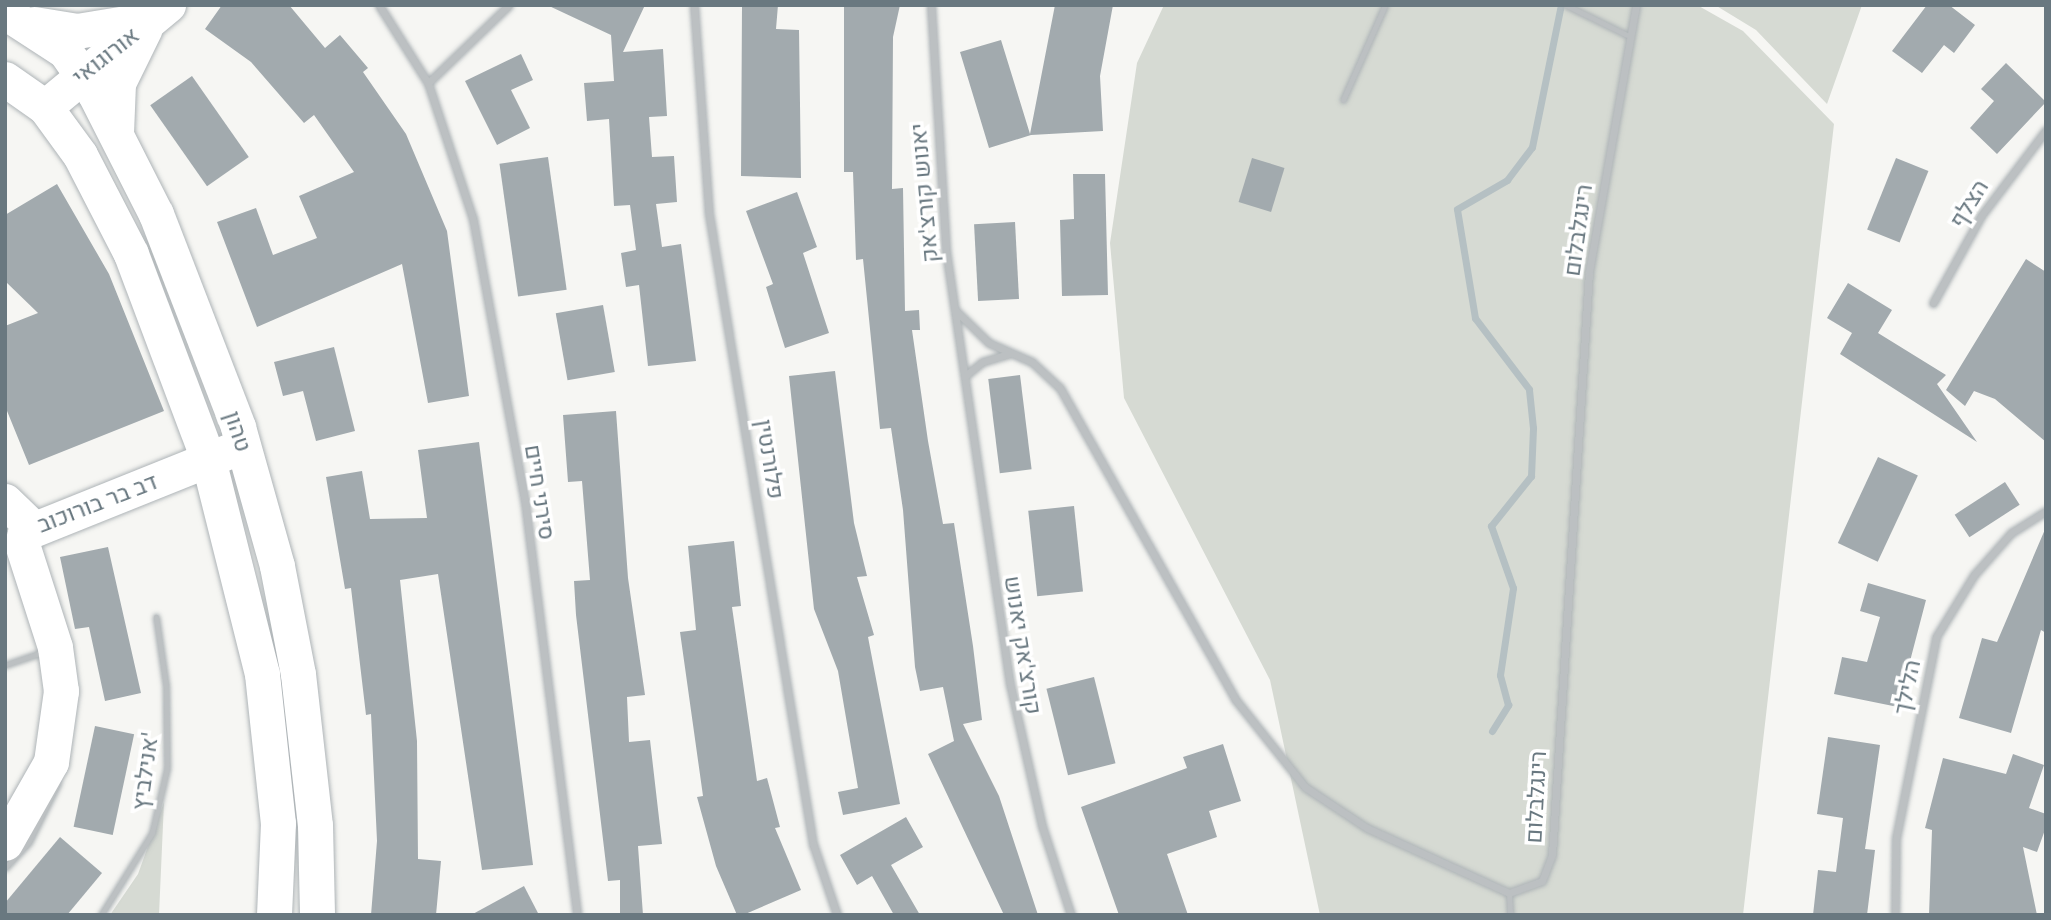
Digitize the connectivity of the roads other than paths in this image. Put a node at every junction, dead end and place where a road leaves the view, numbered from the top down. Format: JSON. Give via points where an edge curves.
{"nodes":[{"id":1,"x":379,"y":5,"type":"edge"},
{"id":2,"x":509,"y":5,"type":"edge"},
{"id":3,"x":694,"y":5,"type":"edge"},
{"id":4,"x":931,"y":5,"type":"edge"},
{"id":5,"x":1384,"y":5,"type":"edge"},
{"id":6,"x":1566,"y":5,"type":"edge"},
{"id":7,"x":1636,"y":5,"type":"edge"},
{"id":8,"x":159,"y":12,"type":"edge"},
{"id":9,"x":17,"y":17,"type":"edge"},
{"id":10,"x":1627,"y":35,"type":"junction"},
{"id":11,"x":82,"y":70,"type":"junction"},
{"id":12,"x":5,"y":79,"type":"edge"},
{"id":13,"x":428,"y":83,"type":"junction"},
{"id":14,"x":1343,"y":100,"type":"dead end"},
{"id":15,"x":45,"y":107,"type":"junction"},
{"id":16,"x":2046,"y":131,"type":"edge"},
{"id":17,"x":116,"y":134,"type":"junction"},
{"id":18,"x":1933,"y":303,"type":"dead end"},
{"id":19,"x":956,"y":311,"type":"junction"},
{"id":20,"x":1009,"y":354,"type":"junction"},
{"id":21,"x":965,"y":376,"type":"junction"},
{"id":22,"x":187,"y":400,"type":"junction"},
{"id":23,"x":244,"y":445,"type":"junction"},
{"id":24,"x":208,"y":459,"type":"junction"},
{"id":25,"x":148,"y":482,"type":"junction"},
{"id":26,"x":5,"y":501,"type":"edge"},
{"id":27,"x":2046,"y":510,"type":"edge"},
{"id":28,"x":33,"y":536,"type":"junction"},
{"id":29,"x":156,"y":617,"type":"dead end"},
{"id":30,"x":61,"y":645,"type":"junction"},
{"id":31,"x":5,"y":665,"type":"edge"},
{"id":32,"x":64,"y":769,"type":"dead end"},
{"id":33,"x":5,"y":843,"type":"edge"},
{"id":34,"x":5,"y":868,"type":"edge"},
{"id":35,"x":1509,"y":893,"type":"junction"},
{"id":36,"x":101,"y":915,"type":"edge"},
{"id":37,"x":274,"y":915,"type":"edge"},
{"id":38,"x":317,"y":915,"type":"edge"},
{"id":39,"x":577,"y":915,"type":"edge"},
{"id":40,"x":837,"y":915,"type":"edge"},
{"id":41,"x":1072,"y":915,"type":"edge"},
{"id":42,"x":1510,"y":915,"type":"edge"},
{"id":43,"x":1895,"y":915,"type":"edge"}],
"edges":[{"from":1,"to":13,"type":"street","name":"סירני חיים"},
{"from":2,"to":13,"type":"street"},
{"from":3,"to":40,"type":"street","name":"פלורנטין","via":[[709,214],[813,844]]},
{"from":4,"to":19,"type":"street","name":"יאנוש קורצ'אק"},
{"from":5,"to":14,"type":"lane"},
{"from":6,"to":10,"type":"lane"},
{"from":7,"to":10,"type":"street","name":"רינגלבלום"},
{"from":8,"to":9,"type":"main road","via":[[77,31]]},
{"from":8,"to":11,"type":"main road","name":"אורוגואי"},
{"from":8,"to":17,"type":"main road","via":[[124,65],[114,104]]},
{"from":9,"to":11,"type":"main road","name":"טהון"},
{"from":10,"to":35,"type":"street","name":"רינגלבלום","via":[[1589,271],[1552,855],[1542,881]]},
{"from":11,"to":15,"type":"main road","name":"אורוגואי"},
{"from":11,"to":17,"type":"main road","name":"טהון"},
{"from":12,"to":15,"type":"main road","name":"טהון"},
{"from":13,"to":39,"type":"street","name":"סירני חיים","via":[[473,219],[523,490]]},
{"from":15,"to":22,"type":"main road","name":"טהון","via":[[80,155],[131,254]]},
{"from":16,"to":18,"type":"street","name":"הצלף","via":[[1986,209]]},
{"from":17,"to":23,"type":"main road","name":"טהון","via":[[174,259]]},
{"from":19,"to":20,"type":"street"},
{"from":19,"to":21,"type":"street","name":"יאנוש קורצ'אק"},
{"from":20,"to":21,"type":"street","via":[[982,362]]},
{"from":20,"to":35,"type":"street","via":[[1032,362],[1083,422],[1235,699],[1280,761],[1324,804]]},
{"from":21,"to":41,"type":"street","name":"קורצ'אק יאנוש","via":[[1023,755]]},
{"from":22,"to":24,"type":"main road","name":"טהון"},
{"from":22,"to":25,"type":"main road","via":[[182,444]]},
{"from":23,"to":24,"type":"main road","name":"דב בר בורוכוב"},
{"from":23,"to":38,"type":"main road","name":"טהון","via":[[298,674],[315,825]]},
{"from":24,"to":25,"type":"main road","name":"דב בר בורוכוב"},
{"from":24,"to":37,"type":"main road","name":"טהון","via":[[262,674],[278,823]]},
{"from":25,"to":28,"type":"main road","name":"דב בר בורוכוב"},
{"from":26,"to":28,"type":"main road"},
{"from":27,"to":43,"type":"street","name":"הלילך","via":[[2011,533],[1974,575],[1937,637],[1896,838]]},
{"from":28,"to":30,"type":"main road","name":"דב בר בורוכוב","via":[[22,544]]},
{"from":29,"to":36,"type":"lane","name":"אנילביץ'","via":[[166,685],[167,768],[152,834]]},
{"from":30,"to":31,"type":"lane"},
{"from":30,"to":33,"type":"main road","name":"דב בר בורוכוב","via":[[61,691],[51,762]]},
{"from":32,"to":34,"type":"lane","via":[[49,809]]},
{"from":35,"to":42,"type":"lane"}]}
